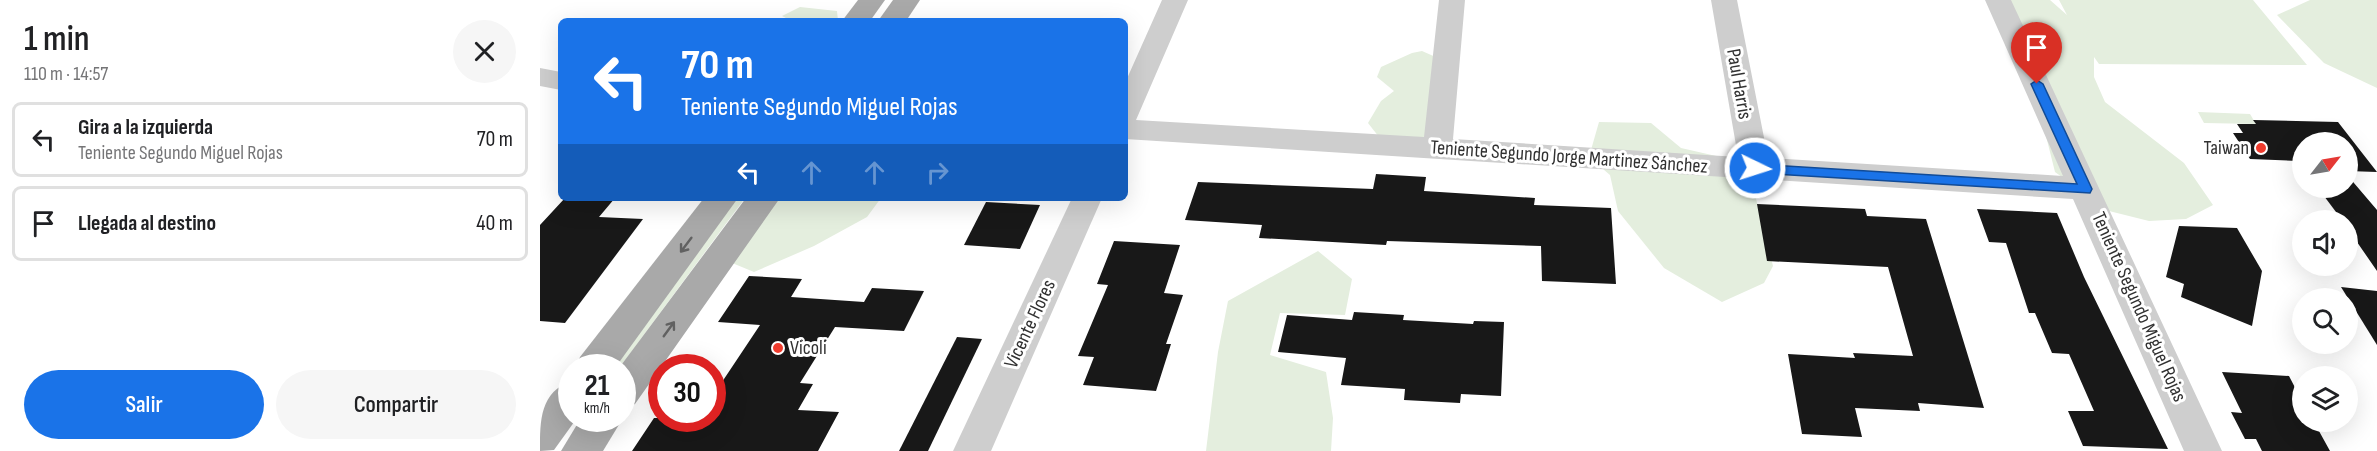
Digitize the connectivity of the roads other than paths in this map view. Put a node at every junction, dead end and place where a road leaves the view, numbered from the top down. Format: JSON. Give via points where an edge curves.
{"nodes":[{"id":1,"x":872,"y":0,"type":"edge"},
{"id":2,"x":907,"y":0,"type":"edge"},
{"id":3,"x":1175,"y":0,"type":"edge"},
{"id":4,"x":1452,"y":0,"type":"edge"},
{"id":5,"x":1724,"y":0,"type":"edge"},
{"id":6,"x":1998,"y":0,"type":"edge"},
{"id":7,"x":858,"y":18,"type":"edge"},
{"id":8,"x":894,"y":18,"type":"edge"},
{"id":9,"x":540,"y":77,"type":"edge"},
{"id":10,"x":558,"y":80,"type":"edge"},
{"id":11,"x":1128,"y":108,"type":"edge"},
{"id":12,"x":1128,"y":129,"type":"edge"},
{"id":13,"x":1437,"y":148,"type":"junction"},
{"id":14,"x":1755,"y":168,"type":"junction"},
{"id":15,"x":2086,"y":189,"type":"junction"},
{"id":16,"x":720,"y":201,"type":"edge"},
{"id":17,"x":762,"y":201,"type":"edge"},
{"id":18,"x":1086,"y":201,"type":"edge"},
{"id":19,"x":604,"y":354,"type":"edge"},
{"id":20,"x":636,"y":374,"type":"edge"},
{"id":21,"x":558,"y":414,"type":"edge"},
{"id":22,"x":594,"y":432,"type":"edge"},
{"id":23,"x":540,"y":438,"type":"edge"},
{"id":24,"x":580,"y":451,"type":"edge"},
{"id":25,"x":972,"y":451,"type":"edge"},
{"id":26,"x":2204,"y":451,"type":"edge"}],
"edges":[{"from":1,"to":7,"type":"main road"},
{"from":2,"to":8,"type":"main road"},
{"from":3,"to":11,"type":"street"},
{"from":4,"to":13,"type":"street"},
{"from":5,"to":14,"type":"street","name":"Paul Harris"},
{"from":6,"to":15,"type":"street","name":"Teniente Segundo Miguel Rojas"},
{"from":9,"to":10,"type":"street"},
{"from":12,"to":13,"type":"street","name":"Teniente Segundo Jorge Martinez Sánchez"},
{"from":13,"to":14,"type":"street","name":"Teniente Segundo Jorge Martinez Sánchez"},
{"from":14,"to":15,"type":"street","name":"Teniente Segundo Jorge Martinez Sánchez"},
{"from":15,"to":26,"type":"street","name":"Teniente Segundo Miguel Rojas"},
{"from":16,"to":19,"type":"main road","one_way":true},
{"from":20,"to":17,"type":"main road","one_way":true},
{"from":18,"to":25,"type":"street","name":"Vicente Flores"},
{"from":21,"to":23,"type":"main road"},
{"from":22,"to":24,"type":"main road"}]}
